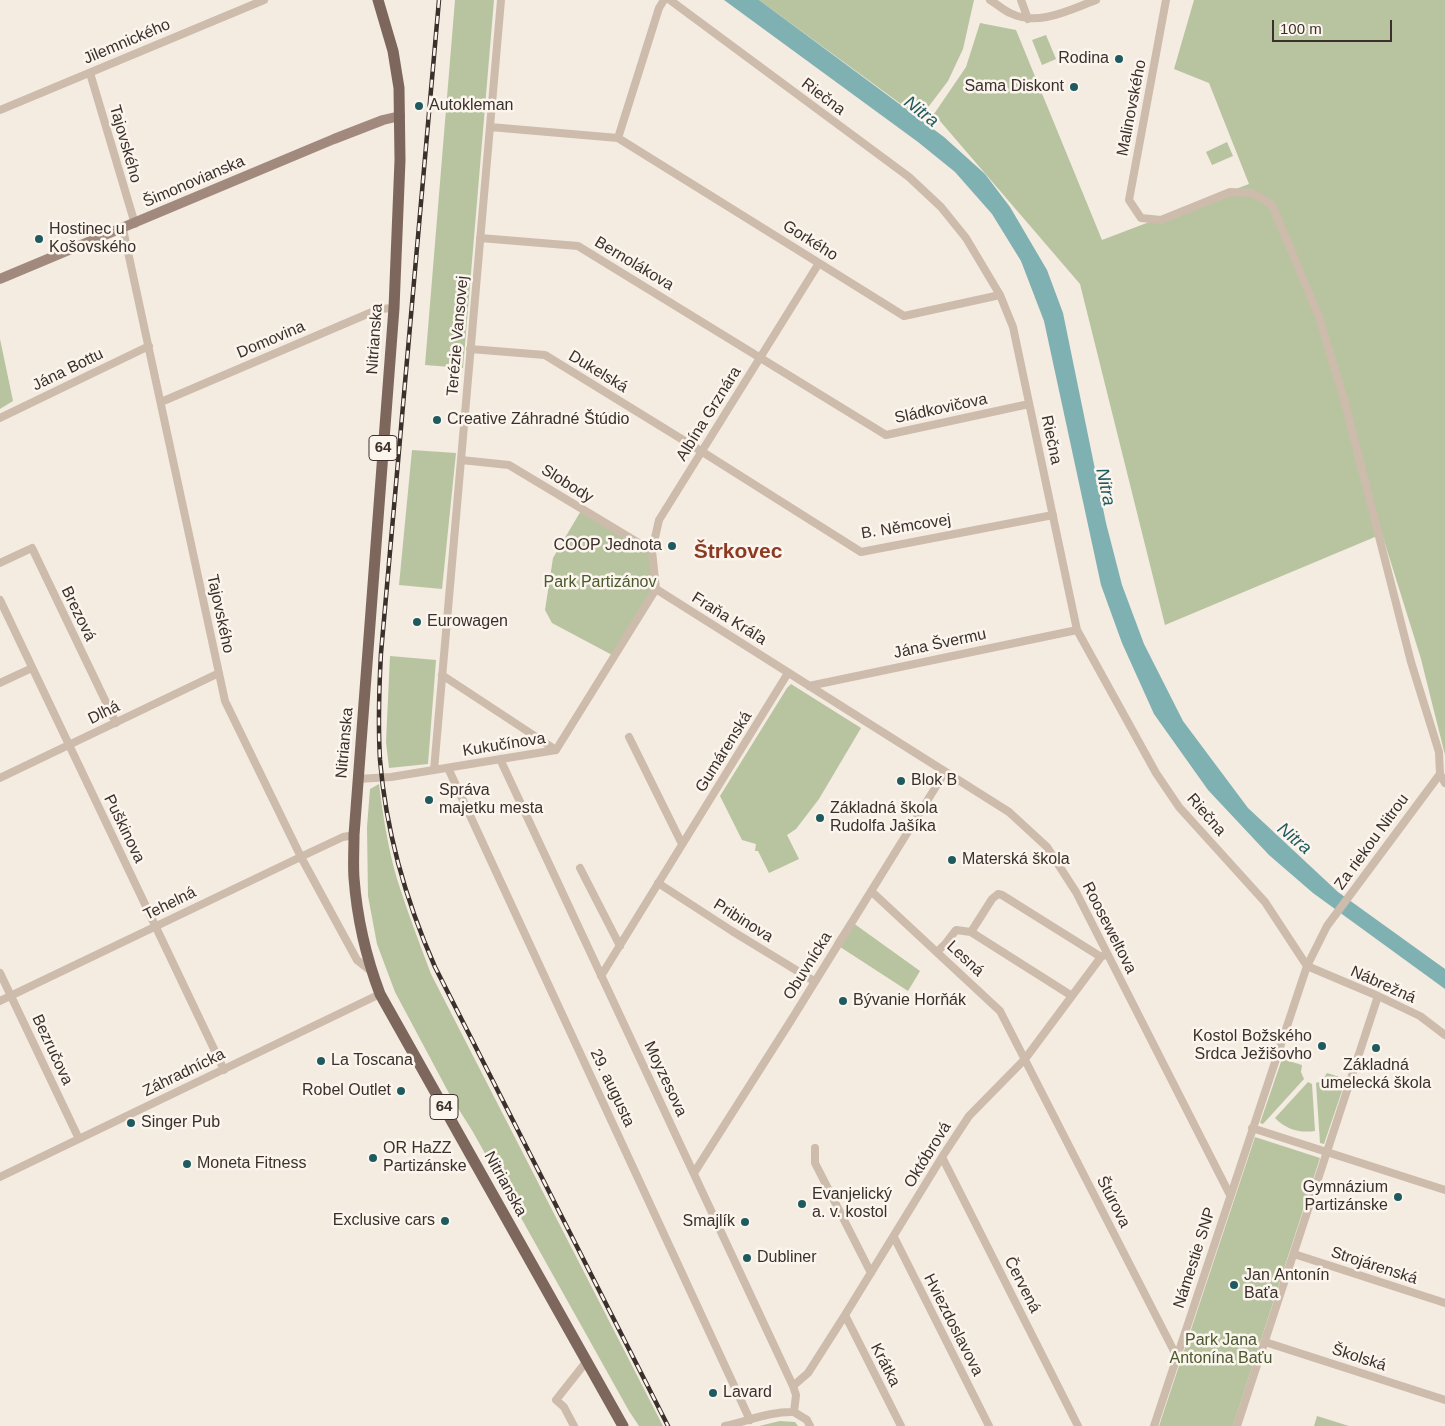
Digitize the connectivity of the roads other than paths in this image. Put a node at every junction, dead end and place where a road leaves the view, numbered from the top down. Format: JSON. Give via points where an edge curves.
{"nodes":[{"id":1,"x":264,"y":0,"type":"edge"},
{"id":2,"x":378,"y":0,"type":"edge"},
{"id":3,"x":500,"y":0,"type":"edge"},
{"id":4,"x":664,"y":0,"type":"edge"},
{"id":5,"x":670,"y":0,"type":"edge"},
{"id":6,"x":990,"y":0,"type":"edge"},
{"id":7,"x":1021,"y":0,"type":"edge"},
{"id":8,"x":1096,"y":0,"type":"edge"},
{"id":9,"x":1166,"y":0,"type":"edge"},
{"id":10,"x":1028,"y":19,"type":"junction"},
{"id":11,"x":90,"y":72,"type":"junction"},
{"id":12,"x":0,"y":110,"type":"edge"},
{"id":13,"x":400,"y":116,"type":"junction"},
{"id":14,"x":490,"y":127,"type":"junction"},
{"id":15,"x":618,"y":138,"type":"junction"},
{"id":16,"x":134,"y":224,"type":"junction"},
{"id":17,"x":123,"y":229,"type":"junction"},
{"id":18,"x":480,"y":238,"type":"junction"},
{"id":19,"x":819,"y":263,"type":"junction"},
{"id":20,"x":0,"y":280,"type":"edge"},
{"id":21,"x":1000,"y":295,"type":"junction"},
{"id":22,"x":394,"y":308,"type":"junction"},
{"id":23,"x":149,"y":346,"type":"junction"},
{"id":24,"x":470,"y":350,"type":"junction"},
{"id":25,"x":760,"y":357,"type":"junction"},
{"id":26,"x":161,"y":402,"type":"junction"},
{"id":27,"x":1029,"y":404,"type":"junction"},
{"id":28,"x":0,"y":418,"type":"edge"},
{"id":29,"x":701,"y":451,"type":"junction"},
{"id":30,"x":461,"y":460,"type":"junction"},
{"id":31,"x":1053,"y":514,"type":"junction"},
{"id":32,"x":652,"y":551,"type":"junction"},
{"id":33,"x":0,"y":563,"type":"edge"},
{"id":34,"x":656,"y":589,"type":"junction"},
{"id":35,"x":0,"y":600,"type":"edge"},
{"id":36,"x":1077,"y":630,"type":"junction"},
{"id":37,"x":32,"y":668,"type":"junction"},
{"id":38,"x":219,"y":673,"type":"junction"},
{"id":39,"x":788,"y":673,"type":"junction"},
{"id":40,"x":442,"y":675,"type":"junction"},
{"id":41,"x":0,"y":683,"type":"edge"},
{"id":42,"x":809,"y":686,"type":"junction"},
{"id":43,"x":116,"y":722,"type":"junction"},
{"id":44,"x":629,"y":737,"type":"dead end"},
{"id":45,"x":68,"y":745,"type":"junction"},
{"id":46,"x":556,"y":750,"type":"junction"},
{"id":47,"x":500,"y":759,"type":"junction"},
{"id":48,"x":448,"y":768,"type":"junction"},
{"id":49,"x":434,"y":770,"type":"junction"},
{"id":50,"x":945,"y":772,"type":"junction"},
{"id":51,"x":1440,"y":774,"type":"junction"},
{"id":52,"x":0,"y":778,"type":"edge"},
{"id":53,"x":358,"y":779,"type":"junction"},
{"id":54,"x":1445,"y":783,"type":"edge"},
{"id":55,"x":354,"y":835,"type":"junction"},
{"id":56,"x":682,"y":844,"type":"junction"},
{"id":57,"x":301,"y":857,"type":"junction"},
{"id":58,"x":580,"y":868,"type":"dead end"},
{"id":59,"x":658,"y":883,"type":"junction"},
{"id":60,"x":871,"y":891,"type":"junction"},
{"id":61,"x":1327,"y":926,"type":"joint"},
{"id":62,"x":155,"y":927,"type":"junction"},
{"id":63,"x":971,"y":932,"type":"junction"},
{"id":64,"x":620,"y":946,"type":"junction"},
{"id":65,"x":936,"y":952,"type":"junction"},
{"id":66,"x":1104,"y":955,"type":"junction"},
{"id":67,"x":1307,"y":966,"type":"junction"},
{"id":68,"x":0,"y":973,"type":"edge"},
{"id":69,"x":372,"y":973,"type":"junction"},
{"id":70,"x":601,"y":976,"type":"junction"},
{"id":71,"x":814,"y":981,"type":"junction"},
{"id":72,"x":380,"y":994,"type":"junction"},
{"id":73,"x":11,"y":996,"type":"junction"},
{"id":74,"x":1072,"y":996,"type":"junction"},
{"id":75,"x":1378,"y":996,"type":"junction"},
{"id":76,"x":0,"y":1002,"type":"edge"},
{"id":77,"x":1445,"y":1035,"type":"edge"},
{"id":78,"x":1025,"y":1059,"type":"junction"},
{"id":79,"x":224,"y":1070,"type":"junction"},
{"id":80,"x":1252,"y":1128,"type":"junction"},
{"id":81,"x":79,"y":1139,"type":"junction"},
{"id":82,"x":815,"y":1148,"type":"dead end"},
{"id":83,"x":1328,"y":1152,"type":"junction"},
{"id":84,"x":942,"y":1157,"type":"junction"},
{"id":85,"x":694,"y":1173,"type":"junction"},
{"id":86,"x":0,"y":1177,"type":"edge"},
{"id":87,"x":1445,"y":1190,"type":"edge"},
{"id":88,"x":1230,"y":1195,"type":"junction"},
{"id":89,"x":894,"y":1237,"type":"junction"},
{"id":90,"x":1294,"y":1254,"type":"junction"},
{"id":91,"x":871,"y":1273,"type":"junction"},
{"id":92,"x":1445,"y":1303,"type":"edge"},
{"id":93,"x":845,"y":1316,"type":"junction"},
{"id":94,"x":1265,"y":1342,"type":"junction"},
{"id":95,"x":1177,"y":1357,"type":"junction"},
{"id":96,"x":586,"y":1362,"type":"junction"},
{"id":97,"x":793,"y":1386,"type":"junction"},
{"id":98,"x":1445,"y":1400,"type":"edge"},
{"id":99,"x":794,"y":1412,"type":"junction"},
{"id":100,"x":750,"y":1420,"type":"junction"},
{"id":101,"x":574,"y":1426,"type":"edge"},
{"id":102,"x":623,"y":1426,"type":"edge"},
{"id":103,"x":725,"y":1426,"type":"edge"},
{"id":104,"x":810,"y":1426,"type":"edge"},
{"id":105,"x":901,"y":1426,"type":"edge"},
{"id":106,"x":989,"y":1426,"type":"edge"},
{"id":107,"x":1078,"y":1426,"type":"edge"},
{"id":108,"x":1154,"y":1426,"type":"edge"},
{"id":109,"x":1237,"y":1426,"type":"edge"}],
"edges":[{"from":1,"to":11,"type":"street","name":"Jilemnického"},
{"from":2,"to":13,"type":"main road","name":"Nitrianska","number":"64","via":[[396,68]]},
{"from":3,"to":14,"type":"street","name":"Terézie Vansovej"},
{"from":4,"to":15,"type":"street"},
{"from":5,"to":21,"type":"street","name":"Riečna","via":[[925,191],[966,238]]},
{"from":6,"to":10,"type":"street","via":[[1008,13]]},
{"from":7,"to":10,"type":"street"},
{"from":8,"to":10,"type":"street","via":[[1049,16]]},
{"from":9,"to":51,"type":"street","name":"Malinovského","via":[[1129,200],[1141,218],[1161,220],[1230,192],[1253,193],[1272,205],[1319,317],[1345,403],[1412,662],[1439,752]]},
{"from":11,"to":12,"type":"street","name":"Jilemnického"},
{"from":11,"to":16,"type":"street","name":"Tajovského"},
{"from":13,"to":16,"type":"street","name":"Šimonovianska","via":[[334,139]]},
{"from":13,"to":22,"type":"main road","name":"Nitrianska","number":"64"},
{"from":14,"to":15,"type":"street","name":"Gorkého"},
{"from":14,"to":18,"type":"street","name":"Terézie Vansovej"},
{"from":15,"to":19,"type":"street","name":"Gorkého"},
{"from":16,"to":17,"type":"street","name":"Šimonovianska"},
{"from":17,"to":20,"type":"street","name":"Šimonovianska"},
{"from":17,"to":23,"type":"street","name":"Tajovského"},
{"from":18,"to":24,"type":"street","name":"Terézie Vansovej"},
{"from":18,"to":25,"type":"street","name":"Bernolákova","via":[[578,246]]},
{"from":19,"to":21,"type":"street","name":"Gorkého","via":[[904,316]]},
{"from":19,"to":25,"type":"street","name":"Albína Grznára"},
{"from":21,"to":27,"type":"street","name":"Riečna","via":[[1013,327]]},
{"from":22,"to":26,"type":"street","name":"Domovina","via":[[379,310]]},
{"from":22,"to":53,"type":"main road","name":"Nitrianska","number":"64"},
{"from":23,"to":26,"type":"street","name":"Tajovského"},
{"from":23,"to":28,"type":"street","name":"Jána Bottu"},
{"from":24,"to":29,"type":"street","name":"Dukelská","via":[[544,355]]},
{"from":24,"to":30,"type":"street","name":"Terézie Vansovej"},
{"from":25,"to":27,"type":"street","name":"Sládkovičova","via":[[886,434]]},
{"from":25,"to":29,"type":"street","name":"Albína Grznára"},
{"from":26,"to":38,"type":"street","name":"Tajovského"},
{"from":27,"to":31,"type":"street","name":"Riečna"},
{"from":29,"to":31,"type":"street","name":"B. Němcovej","via":[[861,552]]},
{"from":29,"to":32,"type":"street","name":"Albína Grznára","via":[[659,520]]},
{"from":30,"to":32,"type":"street","name":"Slobody","via":[[509,464]]},
{"from":30,"to":40,"type":"street","name":"Terézie Vansovej"},
{"from":31,"to":36,"type":"street","name":"Riečna"},
{"from":32,"to":34,"type":"street","name":"Albína Grznára"},
{"from":33,"to":43,"type":"street","name":"Brezová","via":[[32,548]]},
{"from":34,"to":39,"type":"street","name":"Fraňa Kráľa"},
{"from":34,"to":46,"type":"street","name":"Kukučínova"},
{"from":35,"to":37,"type":"street","name":"Puškinova"},
{"from":36,"to":42,"type":"street","name":"Jána Švermu"},
{"from":36,"to":67,"type":"street","name":"Riečna","via":[[1156,773],[1179,807],[1265,902]]},
{"from":37,"to":41,"type":"street"},
{"from":37,"to":45,"type":"street","name":"Puškinova"},
{"from":38,"to":43,"type":"street","name":"Dlhá"},
{"from":38,"to":57,"type":"street","name":"Tajovského","via":[[225,701]]},
{"from":39,"to":42,"type":"street","name":"Rooseweltova"},
{"from":39,"to":56,"type":"street","name":"Gumárenská"},
{"from":40,"to":46,"type":"street"},
{"from":40,"to":49,"type":"street","name":"Terézie Vansovej"},
{"from":42,"to":50,"type":"street","name":"Rooseweltova"},
{"from":43,"to":45,"type":"street","name":"Dlhá"},
{"from":44,"to":56,"type":"street"},
{"from":45,"to":52,"type":"street","name":"Dlhá"},
{"from":45,"to":62,"type":"street","name":"Puškinova"},
{"from":46,"to":47,"type":"street","name":"Kukučínova"},
{"from":47,"to":48,"type":"street","name":"Kukučínova"},
{"from":47,"to":70,"type":"street","name":"Moyzesova"},
{"from":48,"to":49,"type":"street","name":"Kukučínova"},
{"from":48,"to":100,"type":"street","name":"29. augusta"},
{"from":49,"to":53,"type":"street","name":"Kukučínova"},
{"from":50,"to":60,"type":"street","name":"Obuvnícka"},
{"from":50,"to":66,"type":"street","name":"Rooseweltova","via":[[1009,812],[1047,847],[1076,892]]},
{"from":51,"to":54,"type":"street"},
{"from":51,"to":61,"type":"street","name":"Za riekou Nitrou"},
{"from":53,"to":55,"type":"main road","name":"Nitrianska","number":"64"},
{"from":55,"to":57,"type":"street","name":"Tehelná"},
{"from":55,"to":69,"type":"main road","name":"Nitrianska","number":"64","via":[[354,877]]},
{"from":56,"to":59,"type":"street","name":"Gumárenská"},
{"from":57,"to":62,"type":"street","name":"Tehelná"},
{"from":57,"to":69,"type":"street","name":"Tajovského","via":[[357,960]]},
{"from":58,"to":64,"type":"street"},
{"from":59,"to":64,"type":"street","name":"Gumárenská"},
{"from":59,"to":71,"type":"street","name":"Pribinova"},
{"from":60,"to":65,"type":"street","name":"Lesná"},
{"from":60,"to":71,"type":"street","name":"Obuvnícka"},
{"from":61,"to":67,"type":"street","name":"Námestie SNP"},
{"from":62,"to":73,"type":"street","name":"Tehelná"},
{"from":62,"to":79,"type":"street","name":"Puškinova"},
{"from":63,"to":65,"type":"street","via":[[956,930]]},
{"from":63,"to":66,"type":"street","via":[[998,894]]},
{"from":63,"to":74,"type":"street"},
{"from":64,"to":70,"type":"street","name":"Gumárenská"},
{"from":65,"to":78,"type":"street","name":"Lesná","via":[[1000,1011]]},
{"from":66,"to":74,"type":"street","name":"Októbrová"},
{"from":66,"to":88,"type":"street","name":"Rooseweltova"},
{"from":67,"to":75,"type":"street","name":"Nábrežná"},
{"from":67,"to":80,"type":"street","name":"Námestie SNP"},
{"from":68,"to":73,"type":"street","name":"Bezručova"},
{"from":69,"to":72,"type":"main road","name":"Nitrianska","number":"64"},
{"from":70,"to":85,"type":"street","name":"Moyzesova"},
{"from":71,"to":85,"type":"street","name":"Obuvnícka"},
{"from":72,"to":79,"type":"street","name":"Záhradnícka"},
{"from":72,"to":96,"type":"main road","name":"Nitrianska","number":"64"},
{"from":73,"to":76,"type":"street","name":"Tehelná"},
{"from":73,"to":81,"type":"street","name":"Bezručova"},
{"from":74,"to":78,"type":"street","name":"Októbrová"},
{"from":75,"to":77,"type":"street","name":"Nábrežná","via":[[1420,1016]]},
{"from":75,"to":83,"type":"street"},
{"from":78,"to":84,"type":"street","name":"Októbrová","via":[[969,1116]]},
{"from":78,"to":95,"type":"street","name":"Štúrova"},
{"from":79,"to":81,"type":"street","name":"Záhradnícka"},
{"from":80,"to":83,"type":"street"},
{"from":80,"to":88,"type":"street","name":"Námestie SNP"},
{"from":81,"to":86,"type":"street","name":"Záhradnícka"},
{"from":82,"to":91,"type":"street","via":[[815,1163]]},
{"from":83,"to":87,"type":"street"},
{"from":83,"to":90,"type":"street"},
{"from":84,"to":89,"type":"street","name":"Októbrová"},
{"from":84,"to":107,"type":"street","name":"Červená"},
{"from":85,"to":97,"type":"street","name":"Moyzesova"},
{"from":88,"to":95,"type":"street","name":"Námestie SNP"},
{"from":89,"to":91,"type":"street","name":"Októbrová"},
{"from":89,"to":106,"type":"street","name":"Hviezdoslavova"},
{"from":90,"to":92,"type":"street","name":"Strojárenská"},
{"from":90,"to":94,"type":"street"},
{"from":91,"to":93,"type":"street","name":"Októbrová"},
{"from":93,"to":97,"type":"street","name":"Októbrová","via":[[807,1375]]},
{"from":93,"to":105,"type":"street","name":"Krátka"},
{"from":94,"to":98,"type":"street","name":"Školská"},
{"from":94,"to":109,"type":"street"},
{"from":95,"to":108,"type":"street","name":"Námestie SNP"},
{"from":96,"to":101,"type":"street","via":[[556,1400],[564,1407]]},
{"from":96,"to":102,"type":"main road","name":"Nitrianska","number":"64"},
{"from":97,"to":99,"type":"street","name":"Moyzesova","via":[[796,1395]]},
{"from":99,"to":100,"type":"street"},
{"from":99,"to":104,"type":"street","via":[[807,1420]]},
{"from":100,"to":103,"type":"street"}]}
